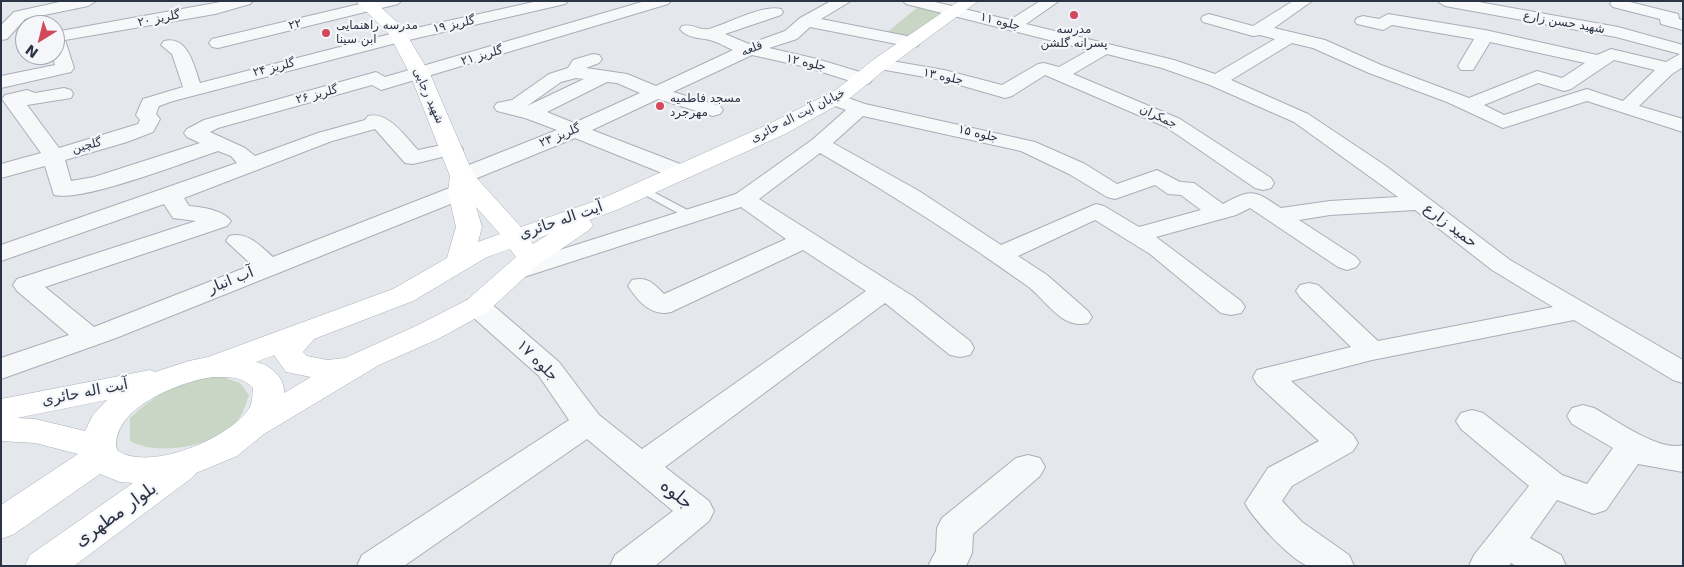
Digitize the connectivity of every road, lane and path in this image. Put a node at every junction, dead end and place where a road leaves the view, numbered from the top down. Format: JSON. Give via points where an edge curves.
{"nodes":[{"id":1,"x":88,"y":1,"type":"edge"},
{"id":2,"x":245,"y":1,"type":"edge"},
{"id":3,"x":393,"y":1,"type":"edge"},
{"id":4,"x":560,"y":1,"type":"edge"},
{"id":5,"x":663,"y":1,"type":"edge"},
{"id":6,"x":843,"y":1,"type":"edge"},
{"id":7,"x":911,"y":1,"type":"edge"},
{"id":8,"x":1051,"y":1,"type":"edge"},
{"id":9,"x":1304,"y":1,"type":"edge"},
{"id":10,"x":1444,"y":1,"type":"edge"},
{"id":11,"x":1615,"y":2,"type":"edge"},
{"id":12,"x":367,"y":5,"type":"edge"},
{"id":13,"x":962,"y":6,"type":"edge"},
{"id":14,"x":775,"y":12,"type":"dead end"},
{"id":15,"x":511,"y":14,"type":"junction"},
{"id":16,"x":1208,"y":19,"type":"dead end"},
{"id":17,"x":806,"y":21,"type":"junction"},
{"id":18,"x":1363,"y":21,"type":"dead end"},
{"id":19,"x":1683,"y":24,"type":"edge"},
{"id":20,"x":1014,"y":25,"type":"junction"},
{"id":21,"x":688,"y":29,"type":"dead end"},
{"id":22,"x":1260,"y":30,"type":"junction"},
{"id":23,"x":710,"y":34,"type":"junction"},
{"id":24,"x":1,"y":35,"type":"edge"},
{"id":25,"x":1485,"y":35,"type":"junction"},
{"id":26,"x":398,"y":37,"type":"junction"},
{"id":27,"x":541,"y":37,"type":"junction"},
{"id":28,"x":1290,"y":37,"type":"junction"},
{"id":29,"x":912,"y":42,"type":"junction"},
{"id":30,"x":218,"y":43,"type":"dead end"},
{"id":31,"x":170,"y":45,"type":"dead end"},
{"id":32,"x":1364,"y":45,"type":"dead end"},
{"id":33,"x":457,"y":48,"type":"dead end"},
{"id":34,"x":1104,"y":48,"type":"junction"},
{"id":35,"x":748,"y":50,"type":"junction"},
{"id":36,"x":1683,"y":50,"type":"edge"},
{"id":37,"x":1341,"y":53,"type":"junction"},
{"id":38,"x":471,"y":59,"type":"junction"},
{"id":39,"x":1600,"y":61,"type":"junction"},
{"id":40,"x":1676,"y":63,"type":"edge"},
{"id":41,"x":880,"y":64,"type":"junction"},
{"id":42,"x":1467,"y":66,"type":"dead end"},
{"id":43,"x":1044,"y":68,"type":"junction"},
{"id":44,"x":574,"y":72,"type":"junction"},
{"id":45,"x":420,"y":74,"type":"junction"},
{"id":46,"x":605,"y":75,"type":"junction"},
{"id":47,"x":863,"y":78,"type":"junction"},
{"id":48,"x":1453,"y":80,"type":"dead end"},
{"id":49,"x":1218,"y":81,"type":"junction"},
{"id":50,"x":1,"y":82,"type":"edge"},
{"id":51,"x":193,"y":89,"type":"junction"},
{"id":52,"x":1434,"y":91,"type":"junction"},
{"id":53,"x":656,"y":93,"type":"junction"},
{"id":54,"x":64,"y":94,"type":"dead end"},
{"id":55,"x":834,"y":99,"type":"junction"},
{"id":56,"x":150,"y":103,"type":"joint"},
{"id":57,"x":1468,"y":105,"type":"junction"},
{"id":58,"x":859,"y":108,"type":"junction"},
{"id":59,"x":1626,"y":108,"type":"junction"},
{"id":60,"x":713,"y":110,"type":"dead end"},
{"id":61,"x":531,"y":113,"type":"junction"},
{"id":62,"x":1683,"y":126,"type":"edge"},
{"id":63,"x":576,"y":130,"type":"junction"},
{"id":64,"x":215,"y":134,"type":"junction"},
{"id":65,"x":819,"y":144,"type":"junction"},
{"id":66,"x":452,"y":149,"type":"junction"},
{"id":67,"x":53,"y":155,"type":"junction"},
{"id":68,"x":252,"y":166,"type":"junction"},
{"id":69,"x":1,"y":171,"type":"edge"},
{"id":70,"x":680,"y":172,"type":"junction"},
{"id":71,"x":1263,"y":183,"type":"dead end"},
{"id":72,"x":461,"y":184,"type":"junction"},
{"id":73,"x":640,"y":188,"type":"junction"},
{"id":74,"x":171,"y":195,"type":"junction"},
{"id":75,"x":744,"y":199,"type":"junction"},
{"id":76,"x":1420,"y":203,"type":"junction"},
{"id":77,"x":610,"y":204,"type":"joint"},
{"id":78,"x":1220,"y":212,"type":"junction"},
{"id":79,"x":691,"y":216,"type":"junction"},
{"id":80,"x":1277,"y":216,"type":"junction"},
{"id":81,"x":1135,"y":235,"type":"junction"},
{"id":82,"x":804,"y":240,"type":"junction"},
{"id":83,"x":238,"y":241,"type":"dead end"},
{"id":84,"x":1,"y":254,"type":"edge"},
{"id":85,"x":520,"y":256,"type":"junction"},
{"id":86,"x":998,"y":256,"type":"junction"},
{"id":87,"x":460,"y":259,"type":"junction"},
{"id":88,"x":1347,"y":262,"type":"dead end"},
{"id":89,"x":268,"y":266,"type":"junction"},
{"id":90,"x":641,"y":286,"type":"dead end"},
{"id":91,"x":885,"y":290,"type":"junction"},
{"id":92,"x":1309,"y":291,"type":"dead end"},
{"id":93,"x":478,"y":306,"type":"junction"},
{"id":94,"x":1231,"y":307,"type":"dead end"},
{"id":95,"x":1577,"y":311,"type":"junction"},
{"id":96,"x":1078,"y":317,"type":"dead end"},
{"id":97,"x":303,"y":333,"type":"junction"},
{"id":98,"x":90,"y":338,"type":"junction"},
{"id":99,"x":960,"y":348,"type":"dead end"},
{"id":100,"x":1372,"y":351,"type":"junction"},
{"id":101,"x":210,"y":368,"type":"junction"},
{"id":102,"x":350,"y":368,"type":"junction"},
{"id":103,"x":1,"y":369,"type":"edge"},
{"id":104,"x":1683,"y":373,"type":"edge"},
{"id":105,"x":169,"y":377,"type":"junction"},
{"id":106,"x":1,"y":410,"type":"edge"},
{"id":107,"x":1583,"y":416,"type":"dead end"},
{"id":108,"x":1472,"y":421,"type":"dead end"},
{"id":109,"x":588,"y":423,"type":"junction"},
{"id":110,"x":252,"y":426,"type":"junction"},
{"id":111,"x":1,"y":429,"type":"edge"},
{"id":112,"x":101,"y":452,"type":"junction"},
{"id":113,"x":1649,"y":454,"type":"junction"},
{"id":114,"x":1683,"y":457,"type":"edge"},
{"id":115,"x":187,"y":464,"type":"junction"},
{"id":116,"x":641,"y":467,"type":"junction"},
{"id":117,"x":1028,"y":467,"type":"dead end"},
{"id":118,"x":1550,"y":484,"type":"junction"},
{"id":119,"x":1,"y":524,"type":"edge"},
{"id":120,"x":1497,"y":554,"type":"edge"},
{"id":121,"x":380,"y":564,"type":"edge"},
{"id":122,"x":44,"y":566,"type":"edge"},
{"id":123,"x":628,"y":566,"type":"edge"},
{"id":124,"x":946,"y":566,"type":"edge"},
{"id":125,"x":1336,"y":566,"type":"edge"},
{"id":126,"x":1548,"y":566,"type":"edge"}],
"edges":[{"from":1,"to":24,"type":"street","via":[[20,15]]},
{"from":2,"to":50,"type":"street","name":"گلریز ۲۰","via":[[56,37],[65,68]]},
{"from":3,"to":12,"type":"street","name":"۲۲"},
{"from":4,"to":15,"type":"street","name":"گلریز ۱۹"},
{"from":5,"to":27,"type":"street","name":"گلریز ۲۱"},
{"from":6,"to":17,"type":"street","name":"قلعه"},
{"from":7,"to":13,"type":"street","name":"جلوه ۱۱"},
{"from":8,"to":20,"type":"street"},
{"from":9,"to":22,"type":"street"},
{"from":10,"to":36,"type":"street","name":"شهید حسن زارع","via":[[1618,32]]},
{"from":11,"to":19,"type":"street","via":[[1672,17],[1667,21]]},
{"from":12,"to":26,"type":"main road","name":"شهید رجایی"},
{"from":12,"to":30,"type":"street","name":"۲۲"},
{"from":13,"to":20,"type":"street","name":"جلوه ۱۱"},
{"from":13,"to":29,"type":"main road","name":"خیابان آیت اله حائری"},
{"from":14,"to":23,"type":"street"},
{"from":15,"to":26,"type":"street","name":"گلریز ۱۹"},
{"from":15,"to":27,"type":"street","via":[[514,21]]},
{"from":16,"to":22,"type":"street"},
{"from":17,"to":29,"type":"street"},
{"from":17,"to":35,"type":"street","name":"قلعه","via":[[791,35]]},
{"from":18,"to":25,"type":"street","via":[[1383,25],[1388,19]]},
{"from":20,"to":34,"type":"street","name":"جلوه ۱۱"},
{"from":21,"to":23,"type":"street","name":"جلوه ۱۲"},
{"from":22,"to":28,"type":"street"},
{"from":23,"to":35,"type":"street","name":"جلوه ۱۲"},
{"from":25,"to":39,"type":"street"},
{"from":25,"to":42,"type":"street"},
{"from":26,"to":45,"type":"main road","name":"شهید رجایی"},
{"from":26,"to":51,"type":"street","name":"گلریز ۲۴"},
{"from":27,"to":38,"type":"street","name":"گلریز ۲۱"},
{"from":27,"to":44,"type":"street","via":[[593,59],[580,64]]},
{"from":28,"to":37,"type":"street"},
{"from":28,"to":49,"type":"street"},
{"from":29,"to":41,"type":"main road","name":"خیابان آیت اله حائری"},
{"from":31,"to":51,"type":"street","via":[[180,52]]},
{"from":32,"to":37,"type":"street"},
{"from":33,"to":38,"type":"street"},
{"from":34,"to":43,"type":"street","via":[[1061,73]]},
{"from":34,"to":49,"type":"street","name":"حمید زارع"},
{"from":35,"to":47,"type":"street","name":"جلوه ۱۲"},
{"from":35,"to":53,"type":"street","name":"قلعه"},
{"from":37,"to":52,"type":"street"},
{"from":38,"to":45,"type":"street","name":"گلریز ۲۱"},
{"from":39,"to":40,"type":"street","via":[[1611,54]]},
{"from":39,"to":57,"type":"street","via":[[1564,85],[1537,77]]},
{"from":40,"to":59,"type":"street"},
{"from":41,"to":43,"type":"street","name":"جلوه ۱۳","via":[[944,75],[1005,92]]},
{"from":41,"to":47,"type":"main road","name":"خیابان آیت اله حائری"},
{"from":43,"to":71,"type":"street","name":"جمکران","via":[[1173,123]]},
{"from":44,"to":46,"type":"street"},
{"from":44,"to":61,"type":"street","via":[[555,78],[518,104],[504,107]]},
{"from":45,"to":64,"type":"street","name":"گلریز ۲۶","via":[[381,84],[376,78]]},
{"from":45,"to":66,"type":"main road","name":"شهید رجایی"},
{"from":46,"to":53,"type":"street"},
{"from":46,"to":61,"type":"street"},
{"from":47,"to":55,"type":"main road","name":"خیابان آیت اله حائری"},
{"from":48,"to":52,"type":"street"},
{"from":49,"to":76,"type":"street","name":"حمید زارع","via":[[1301,118]]},
{"from":51,"to":56,"type":"street","name":"گلریز ۲۴"},
{"from":52,"to":57,"type":"street"},
{"from":53,"to":60,"type":"street"},
{"from":53,"to":63,"type":"street","name":"گلریز ۲۳"},
{"from":54,"to":67,"type":"street","via":[[28,100],[27,96],[12,99]]},
{"from":55,"to":58,"type":"street","name":"جلوه ۱۵"},
{"from":55,"to":70,"type":"main road","name":"خیابان آیت اله حائری","via":[[777,129]]},
{"from":56,"to":67,"type":"street","name":"گلچین","via":[[146,115],[150,119],[146,128]]},
{"from":57,"to":59,"type":"street","via":[[1503,122],[1587,94]]},
{"from":58,"to":65,"type":"street"},
{"from":58,"to":78,"type":"street","name":"جلوه ۱۵","via":[[1028,146],[1077,169],[1115,192],[1157,176],[1176,189],[1186,188]]},
{"from":59,"to":62,"type":"street"},
{"from":61,"to":63,"type":"street"},
{"from":63,"to":70,"type":"street"},
{"from":63,"to":72,"type":"street","name":"گلریز ۲۳"},
{"from":64,"to":67,"type":"street","via":[[98,183],[62,190]]},
{"from":64,"to":68,"type":"street"},
{"from":65,"to":75,"type":"street"},
{"from":65,"to":86,"type":"street","via":[[911,196]]},
{"from":66,"to":68,"type":"street","via":[[413,158],[377,121],[325,137]]},
{"from":66,"to":72,"type":"main road","name":"شهید رجایی"},
{"from":67,"to":69,"type":"street","name":"گلچین"},
{"from":68,"to":74,"type":"street"},
{"from":70,"to":73,"type":"main road","name":"خیابان آیت اله حائری"},
{"from":72,"to":85,"type":"main road"},
{"from":72,"to":87,"type":"main road","name":"شهید رجایی","via":[[469,227]]},
{"from":72,"to":89,"type":"street","name":"آب انبار"},
{"from":73,"to":77,"type":"main road","name":"خیابان آیت اله حائری"},
{"from":73,"to":79,"type":"lane"},
{"from":74,"to":84,"type":"street"},
{"from":74,"to":98,"type":"street","via":[[181,213],[200,214],[219,221],[26,285]]},
{"from":75,"to":79,"type":"street"},
{"from":75,"to":82,"type":"street"},
{"from":76,"to":80,"type":"street","via":[[1330,208]]},
{"from":76,"to":95,"type":"street","name":"حمید زارع","via":[[1501,265]]},
{"from":77,"to":85,"type":"main road","name":"آیت اله حائری"},
{"from":78,"to":80,"type":"street","via":[[1251,198]]},
{"from":78,"to":81,"type":"street"},
{"from":79,"to":85,"type":"street"},
{"from":80,"to":88,"type":"street"},
{"from":81,"to":86,"type":"street","via":[[1096,211]]},
{"from":81,"to":94,"type":"street","via":[[1159,249]]},
{"from":82,"to":90,"type":"street","via":[[661,306]]},
{"from":82,"to":91,"type":"street"},
{"from":83,"to":89,"type":"street"},
{"from":85,"to":87,"type":"main road","name":"آیت اله حائری"},
{"from":85,"to":93,"type":"main road","name":"آیت اله حائری"},
{"from":86,"to":96,"type":"street","via":[[1038,281]]},
{"from":87,"to":97,"type":"main road","name":"آیت اله حائری","via":[[403,295]]},
{"from":89,"to":98,"type":"street","name":"آب انبار"},
{"from":91,"to":99,"type":"street"},
{"from":91,"to":116,"type":"street"},
{"from":92,"to":100,"type":"street"},
{"from":93,"to":102,"type":"main road","name":"آیت اله حائری"},
{"from":93,"to":109,"type":"street","name":"جلوه ۱۷","via":[[549,369]]},
{"from":95,"to":100,"type":"street"},
{"from":95,"to":104,"type":"street","name":"حمید زارع"},
{"from":97,"to":101,"type":"main road","name":"آیت اله حائری"},
{"from":97,"to":102,"type":"main road","via":[[287,352],[297,365],[327,370]]},
{"from":98,"to":103,"type":"street","name":"آب انبار"},
{"from":100,"to":125,"type":"street","via":[[1268,377],[1342,443],[1280,477],[1262,503],[1289,532]]},
{"from":101,"to":105,"type":"main road"},
{"from":101,"to":110,"type":"main road","via":[[233,367],[256,372],[269,386],[267,405]]},
{"from":102,"to":110,"type":"main road","name":"آیت اله حائری"},
{"from":105,"to":106,"type":"main road","name":"آیت اله حائری"},
{"from":105,"to":112,"type":"main road","via":[[135,395],[112,415],[99,437]]},
{"from":107,"to":113,"type":"street"},
{"from":108,"to":118,"type":"street"},
{"from":109,"to":116,"type":"street","name":"جلوه"},
{"from":109,"to":121,"type":"street"},
{"from":110,"to":115,"type":"main road","via":[[224,448]]},
{"from":111,"to":112,"type":"main road","via":[[35,431]]},
{"from":112,"to":115,"type":"main road","via":[[119,469],[151,471]]},
{"from":112,"to":119,"type":"main road"},
{"from":113,"to":114,"type":"street","via":[[1681,460]]},
{"from":113,"to":118,"type":"street","via":[[1630,450],[1594,501]]},
{"from":115,"to":122,"type":"main road","name":"بلوار مطهری"},
{"from":116,"to":123,"type":"street","name":"جلوه","via":[[697,512]]},
{"from":117,"to":124,"type":"street","via":[[955,528],[954,553]]},
{"from":118,"to":120,"type":"street"},
{"from":120,"to":126,"type":"street"}]}
